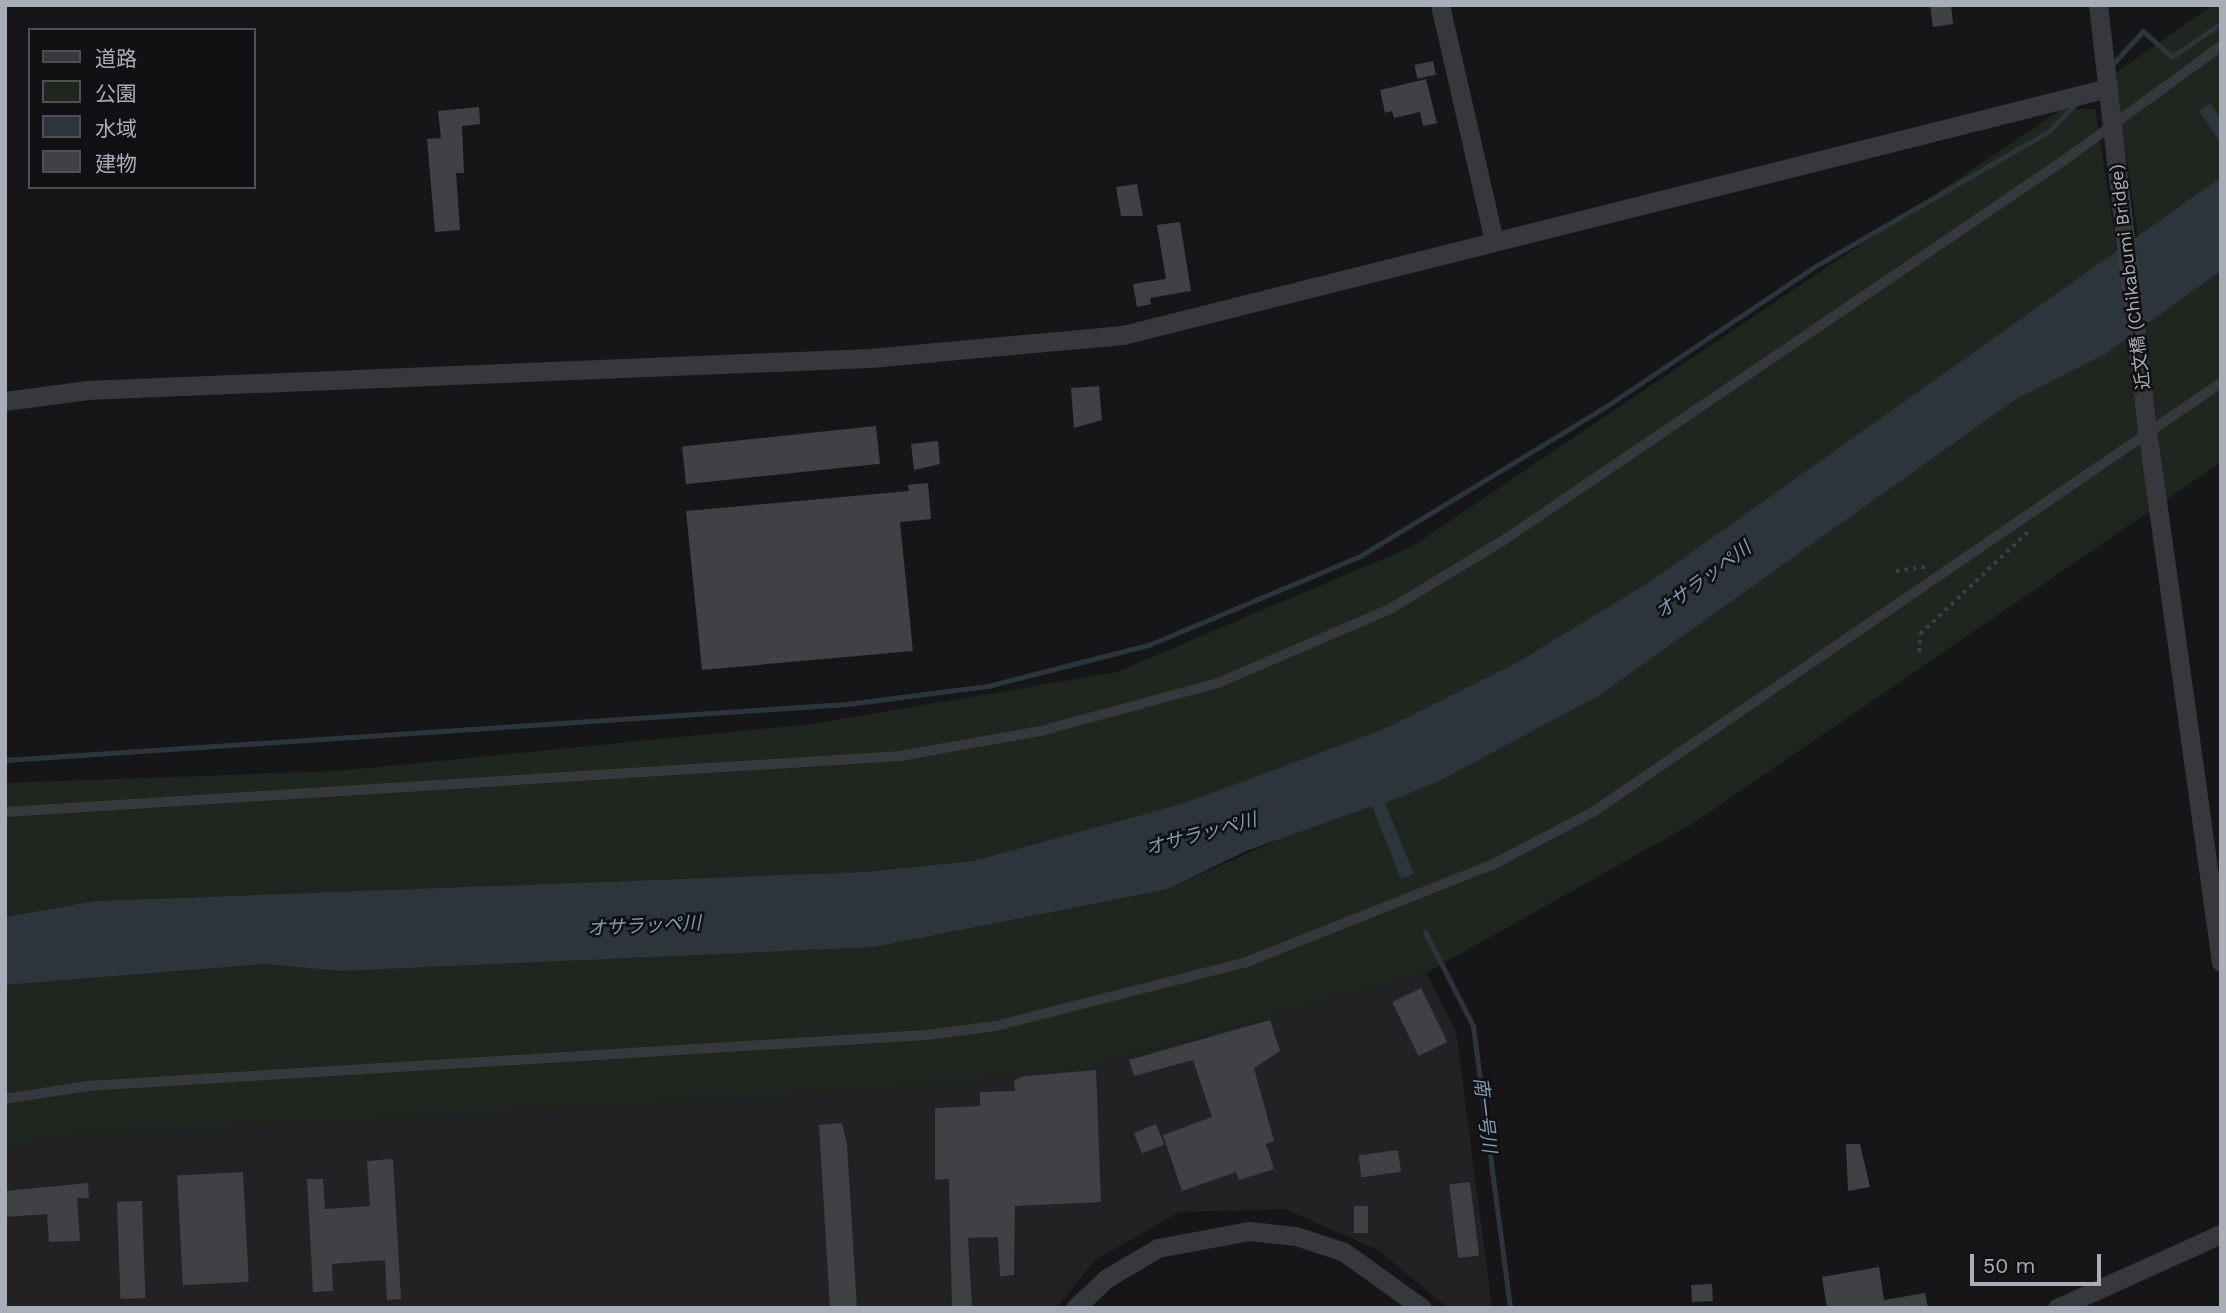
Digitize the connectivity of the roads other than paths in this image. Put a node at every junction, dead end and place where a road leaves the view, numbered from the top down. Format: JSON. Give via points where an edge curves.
{"nodes":[{"id":1,"x":1440,"y":5,"type":"edge"},
{"id":2,"x":2098,"y":5,"type":"edge"},
{"id":3,"x":2221,"y":46,"type":"edge"},
{"id":4,"x":2108,"y":88,"type":"junction"},
{"id":5,"x":2112,"y":125,"type":"junction"},
{"id":6,"x":1494,"y":240,"type":"junction"},
{"id":7,"x":2221,"y":383,"type":"edge"},
{"id":8,"x":5,"y":401,"type":"edge"},
{"id":9,"x":2148,"y":432,"type":"junction"},
{"id":10,"x":5,"y":812,"type":"edge"},
{"id":11,"x":2216,"y":880,"type":"edge"},
{"id":12,"x":2221,"y":962,"type":"edge"},
{"id":13,"x":5,"y":1099,"type":"edge"},
{"id":14,"x":2221,"y":1234,"type":"edge"},
{"id":15,"x":1075,"y":1308,"type":"edge"},
{"id":16,"x":1422,"y":1308,"type":"edge"},
{"id":17,"x":2057,"y":1308,"type":"edge"}],
"edges":[{"from":1,"to":6,"type":"street"},
{"from":2,"to":4,"type":"street","name":"近文橋 (Chikabumi Bridge)"},
{"from":3,"to":5,"type":"lane"},
{"from":4,"to":5,"type":"street","name":"近文橋 (Chikabumi Bridge)"},
{"from":4,"to":6,"type":"street"},
{"from":5,"to":9,"type":"street","name":"近文橋 (Chikabumi Bridge)"},
{"from":5,"to":10,"type":"lane","via":[[1473,559],[1390,609],[1218,683],[1053,728],[900,756]]},
{"from":6,"to":8,"type":"street","via":[[1122,335],[1058,344],[870,358],[88,390]]},
{"from":7,"to":9,"type":"lane"},
{"from":9,"to":11,"type":"street","name":"近文橋 (Chikabumi Bridge)"},
{"from":9,"to":13,"type":"lane","via":[[1593,812],[1492,865],[1244,963],[996,1026],[926,1035],[87,1086]]},
{"from":11,"to":12,"type":"street","name":"近文橋 (Chikabumi Bridge)"},
{"from":14,"to":17,"type":"street"},
{"from":15,"to":16,"type":"street","via":[[1114,1273],[1158,1248],[1249,1231],[1296,1236],[1344,1252]]}]}
